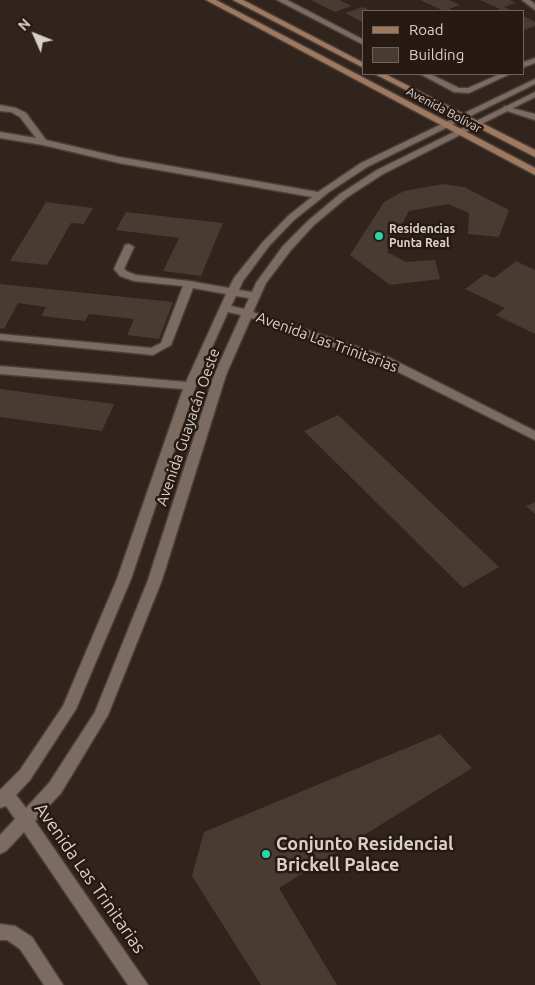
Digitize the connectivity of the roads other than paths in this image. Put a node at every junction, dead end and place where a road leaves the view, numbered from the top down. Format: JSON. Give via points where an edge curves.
{"nodes":[{"id":1,"x":210,"y":0,"type":"edge"},
{"id":2,"x":237,"y":0,"type":"edge"},
{"id":3,"x":281,"y":0,"type":"edge"},
{"id":4,"x":526,"y":0,"type":"edge"},
{"id":5,"x":535,"y":8,"type":"edge"},
{"id":6,"x":362,"y":42,"type":"edge"},
{"id":7,"x":362,"y":65,"type":"edge"},
{"id":8,"x":381,"y":75,"type":"edge"},
{"id":9,"x":426,"y":75,"type":"edge"},
{"id":10,"x":504,"y":75,"type":"edge"},
{"id":11,"x":535,"y":81,"type":"edge"},
{"id":12,"x":535,"y":94,"type":"edge"},
{"id":13,"x":0,"y":108,"type":"edge"},
{"id":14,"x":507,"y":108,"type":"junction"},
{"id":15,"x":462,"y":116,"type":"junction"},
{"id":16,"x":535,"y":117,"type":"edge"},
{"id":17,"x":476,"y":123,"type":"junction"},
{"id":18,"x":445,"y":125,"type":"junction"},
{"id":19,"x":459,"y":132,"type":"junction"},
{"id":20,"x":0,"y":135,"type":"edge"},
{"id":21,"x":43,"y":142,"type":"junction"},
{"id":22,"x":535,"y":154,"type":"edge"},
{"id":23,"x":535,"y":172,"type":"edge"},
{"id":24,"x":319,"y":195,"type":"junction"},
{"id":25,"x":129,"y":247,"type":"dead end"},
{"id":26,"x":189,"y":284,"type":"junction"},
{"id":27,"x":232,"y":292,"type":"junction"},
{"id":28,"x":255,"y":296,"type":"junction"},
{"id":29,"x":224,"y":308,"type":"junction"},
{"id":30,"x":246,"y":313,"type":"junction"},
{"id":31,"x":0,"y":337,"type":"edge"},
{"id":32,"x":0,"y":370,"type":"edge"},
{"id":33,"x":190,"y":386,"type":"junction"},
{"id":34,"x":535,"y":436,"type":"edge"},
{"id":35,"x":4,"y":798,"type":"edge"},
{"id":36,"x":25,"y":820,"type":"junction"},
{"id":37,"x":0,"y":846,"type":"edge"},
{"id":38,"x":0,"y":932,"type":"edge"},
{"id":39,"x":54,"y":985,"type":"edge"},
{"id":40,"x":139,"y":985,"type":"edge"}],
"edges":[{"from":1,"to":18,"type":"street","name":"Avenida Bolívar"},
{"from":2,"to":7,"type":"street"},
{"from":3,"to":6,"type":"street"},
{"from":4,"to":5,"type":"street"},
{"from":8,"to":15,"type":"street","name":"Avenida Bolívar"},
{"from":9,"to":10,"type":"street","via":[[457,90],[469,91]]},
{"from":11,"to":15,"type":"street","name":"Avenida Guayacán Oeste"},
{"from":12,"to":14,"type":"street","name":"Avenida Guayacán Oeste"},
{"from":13,"to":21,"type":"street","via":[[22,114]]},
{"from":14,"to":16,"type":"street"},
{"from":14,"to":17,"type":"street","name":"Avenida Guayacán Oeste"},
{"from":15,"to":17,"type":"street","name":"Avenida Bolívar"},
{"from":15,"to":18,"type":"street","name":"Avenida Guayacán Oeste"},
{"from":17,"to":19,"type":"street","name":"Avenida Guayacán Oeste"},
{"from":17,"to":22,"type":"street","name":"Avenida Bolívar"},
{"from":18,"to":19,"type":"street","name":"Avenida Bolívar"},
{"from":18,"to":24,"type":"street","name":"Avenida Guayacán Oeste","via":[[364,166]]},
{"from":19,"to":23,"type":"street","name":"Avenida Bolívar"},
{"from":19,"to":28,"type":"street","name":"Avenida Guayacán Oeste","via":[[380,172],[343,196],[310,223],[287,248]]},
{"from":20,"to":21,"type":"street"},
{"from":21,"to":24,"type":"street","via":[[119,160]]},
{"from":24,"to":27,"type":"street","name":"Avenida Guayacán Oeste","via":[[266,244]]},
{"from":25,"to":26,"type":"street","via":[[120,269],[124,274]]},
{"from":26,"to":27,"type":"street"},
{"from":26,"to":31,"type":"street","via":[[166,345],[153,352]]},
{"from":27,"to":28,"type":"street"},
{"from":27,"to":29,"type":"street","name":"Avenida Guayacán Oeste"},
{"from":28,"to":30,"type":"street","name":"Avenida Guayacán Oeste"},
{"from":29,"to":30,"type":"street","name":"Avenida Las Trinitarias"},
{"from":29,"to":33,"type":"street","name":"Avenida Guayacán Oeste"},
{"from":30,"to":34,"type":"street","name":"Avenida Las Trinitarias","via":[[384,360]]},
{"from":30,"to":36,"type":"street","name":"Avenida Guayacán Oeste","via":[[220,375],[154,580],[101,715],[55,788]]},
{"from":32,"to":33,"type":"street"},
{"from":33,"to":35,"type":"street","name":"Avenida Guayacán Oeste","via":[[124,578],[69,709],[25,775]]},
{"from":35,"to":36,"type":"street","name":"Avenida Las Trinitarias"},
{"from":36,"to":37,"type":"street","name":"Avenida Guayacán Oeste"},
{"from":36,"to":40,"type":"street","name":"Avenida Las Trinitarias"},
{"from":38,"to":39,"type":"street","via":[[9,932],[26,943]]}]}
